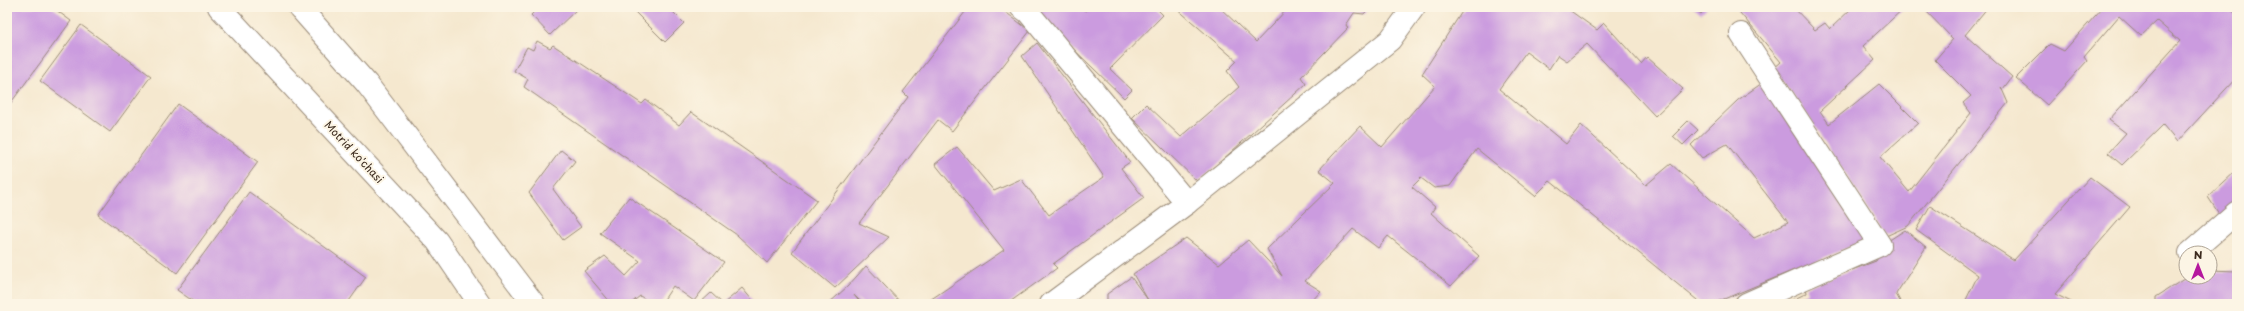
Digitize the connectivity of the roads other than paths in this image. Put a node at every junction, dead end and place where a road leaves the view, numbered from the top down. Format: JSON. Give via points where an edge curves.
{"nodes":[{"id":1,"x":219,"y":7,"type":"edge"},
{"id":2,"x":299,"y":7,"type":"edge"},
{"id":3,"x":1021,"y":7,"type":"edge"},
{"id":4,"x":1414,"y":7,"type":"edge"},
{"id":5,"x":1741,"y":34,"type":"dead end"},
{"id":6,"x":1187,"y":203,"type":"junction"},
{"id":7,"x":2237,"y":212,"type":"edge"},
{"id":8,"x":2199,"y":245,"type":"edge"},
{"id":9,"x":480,"y":304,"type":"edge"},
{"id":10,"x":534,"y":304,"type":"edge"},
{"id":11,"x":1051,"y":304,"type":"edge"},
{"id":12,"x":1746,"y":304,"type":"edge"}],
"edges":[{"from":1,"to":9,"type":"street","name":"Motrid ko'chasi","via":[[437,241]]},
{"from":2,"to":10,"type":"street","via":[[367,84]]},
{"from":3,"to":6,"type":"street","via":[[1028,12]]},
{"from":4,"to":6,"type":"street","via":[[1390,40]]},
{"from":5,"to":12,"type":"street","via":[[1880,245]]},
{"from":6,"to":11,"type":"street"},
{"from":7,"to":8,"type":"street"}]}
